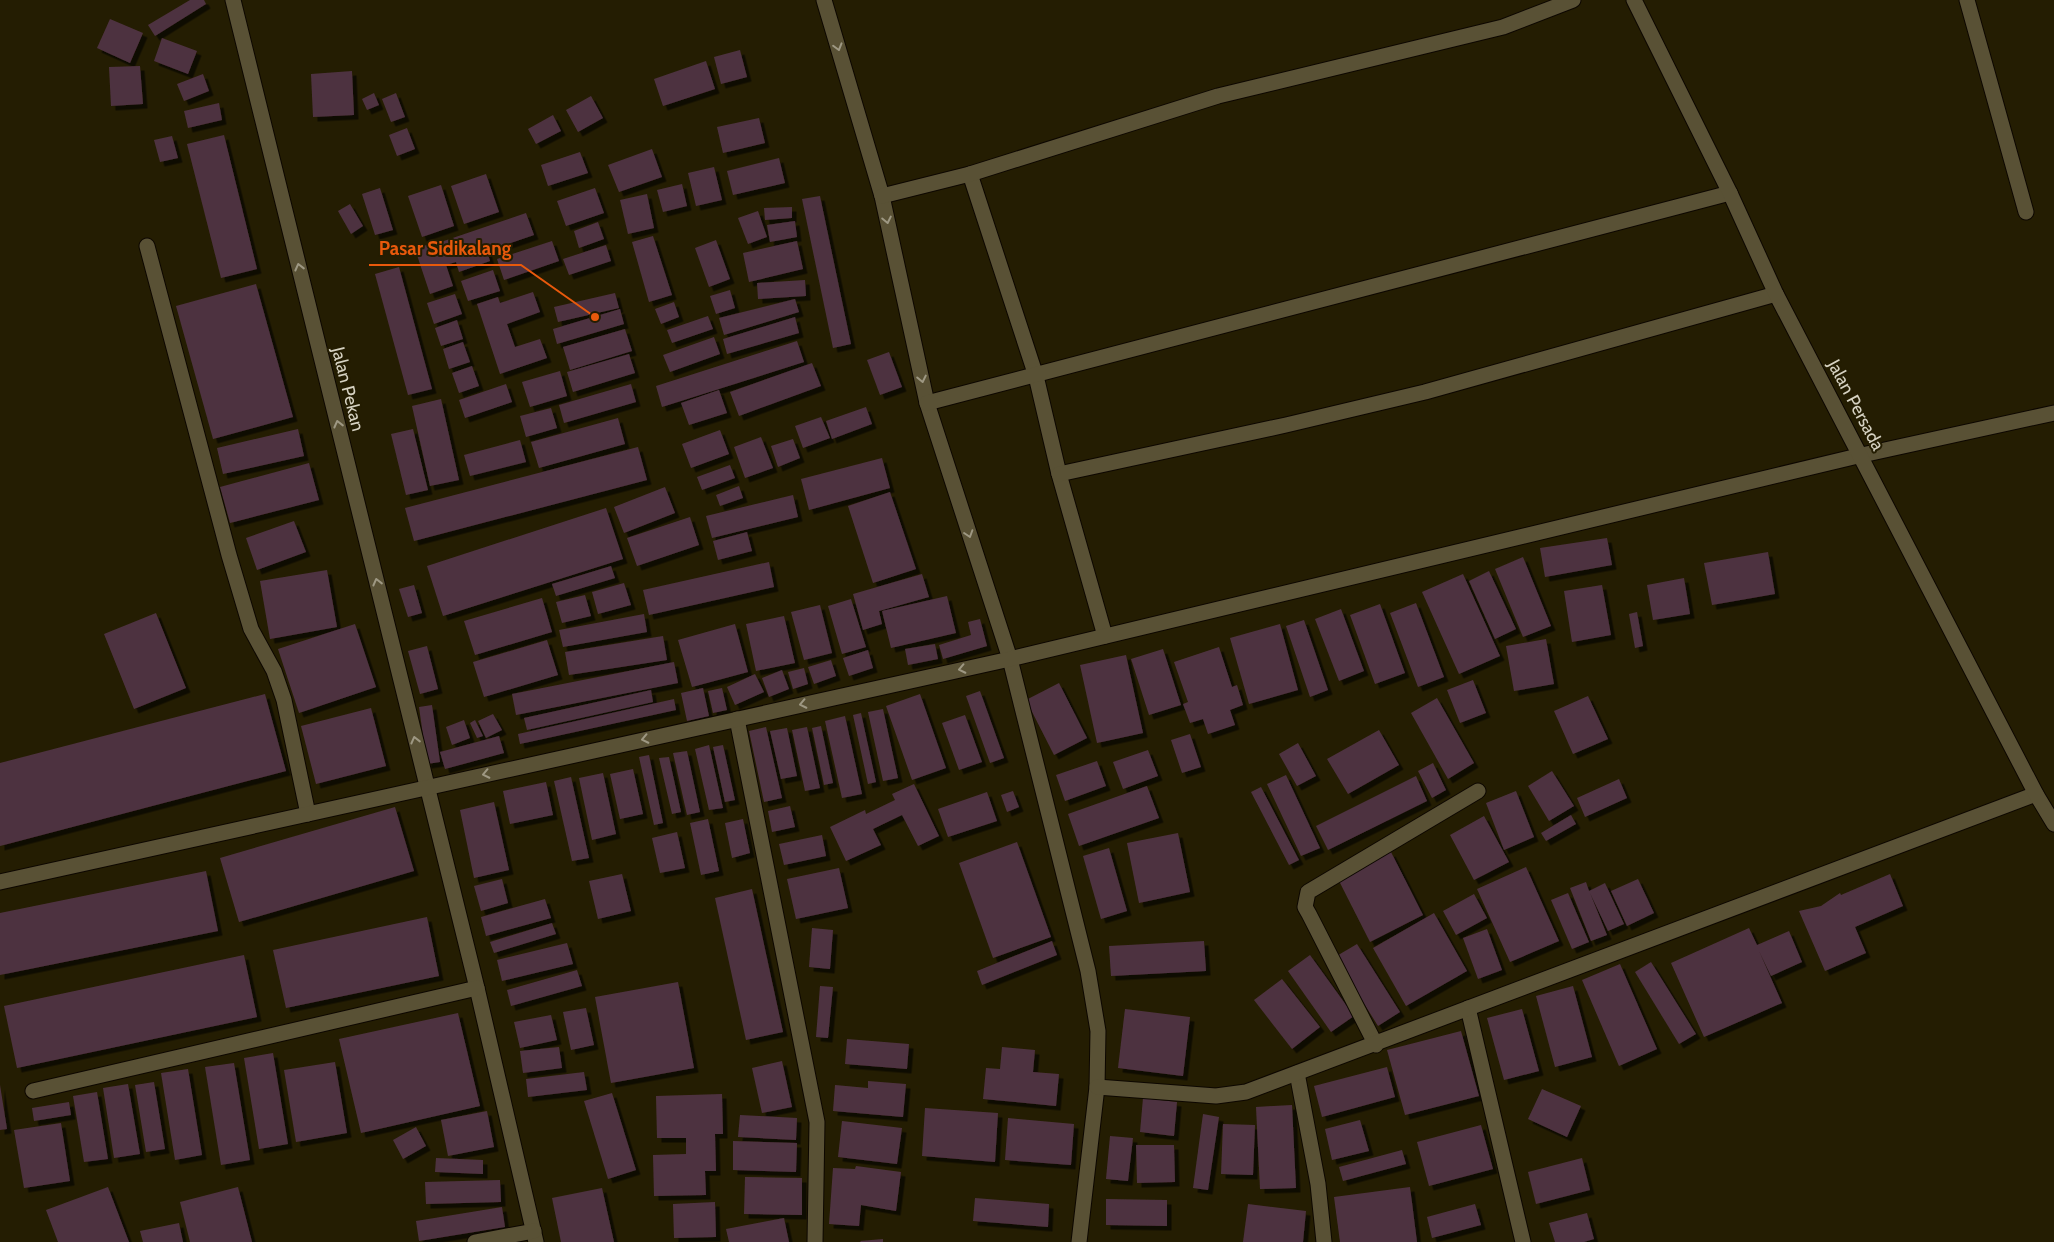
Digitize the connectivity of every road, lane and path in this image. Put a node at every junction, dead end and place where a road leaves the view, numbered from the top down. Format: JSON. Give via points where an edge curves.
{"nodes":[{"id":1,"x":233,"y":0,"type":"edge"},
{"id":2,"x":824,"y":0,"type":"edge"},
{"id":3,"x":1573,"y":0,"type":"edge"},
{"id":4,"x":1634,"y":0,"type":"edge"},
{"id":5,"x":1967,"y":0,"type":"edge"},
{"id":6,"x":970,"y":174,"type":"junction"},
{"id":7,"x":1730,"y":193,"type":"junction"},
{"id":8,"x":882,"y":196,"type":"junction"},
{"id":9,"x":2026,"y":212,"type":"dead end"},
{"id":10,"x":147,"y":246,"type":"dead end"},
{"id":11,"x":1776,"y":294,"type":"junction"},
{"id":12,"x":1036,"y":376,"type":"junction"},
{"id":13,"x":927,"y":403,"type":"junction"},
{"id":14,"x":2054,"y":413,"type":"edge"},
{"id":15,"x":1862,"y":455,"type":"junction"},
{"id":16,"x":1059,"y":474,"type":"junction"},
{"id":17,"x":1104,"y":636,"type":"junction"},
{"id":18,"x":1010,"y":659,"type":"junction"},
{"id":19,"x":737,"y":719,"type":"junction"},
{"id":20,"x":427,"y":787,"type":"junction"},
{"id":21,"x":1478,"y":791,"type":"dead end"},
{"id":22,"x":2036,"y":794,"type":"junction"},
{"id":23,"x":308,"y":814,"type":"junction"},
{"id":24,"x":2054,"y":824,"type":"edge"},
{"id":25,"x":0,"y":882,"type":"edge"},
{"id":26,"x":477,"y":988,"type":"junction"},
{"id":27,"x":1468,"y":1008,"type":"junction"},
{"id":28,"x":1376,"y":1045,"type":"junction"},
{"id":29,"x":1297,"y":1073,"type":"junction"},
{"id":30,"x":1097,"y":1088,"type":"junction"},
{"id":31,"x":33,"y":1091,"type":"dead end"},
{"id":32,"x":535,"y":1237,"type":"edge"},
{"id":33,"x":475,"y":1242,"type":"edge"},
{"id":34,"x":815,"y":1242,"type":"edge"},
{"id":35,"x":1079,"y":1242,"type":"edge"},
{"id":36,"x":1324,"y":1242,"type":"edge"},
{"id":37,"x":1523,"y":1242,"type":"edge"}],
"edges":[{"from":20,"to":1,"type":"street","name":"Jalan Pekan","one_way":true},
{"from":2,"to":8,"type":"street","one_way":true},
{"from":3,"to":6,"type":"street","via":[[1503,27],[1218,96]]},
{"from":4,"to":7,"type":"street","name":"Jalan Persada"},
{"from":5,"to":9,"type":"street"},
{"from":6,"to":8,"type":"street"},
{"from":6,"to":12,"type":"street"},
{"from":7,"to":11,"type":"street","name":"Jalan Persada"},
{"from":7,"to":12,"type":"street"},
{"from":8,"to":13,"type":"street","one_way":true},
{"from":10,"to":23,"type":"street","via":[[251,629],[274,671],[284,700]]},
{"from":11,"to":15,"type":"street","name":"Jalan Persada"},
{"from":11,"to":16,"type":"street","via":[[1425,392]]},
{"from":12,"to":13,"type":"street"},
{"from":12,"to":16,"type":"street"},
{"from":13,"to":18,"type":"street","one_way":true},
{"from":14,"to":15,"type":"street"},
{"from":15,"to":17,"type":"street"},
{"from":15,"to":22,"type":"street","name":"Jalan Persada"},
{"from":16,"to":17,"type":"street"},
{"from":17,"to":18,"type":"street"},
{"from":18,"to":19,"type":"street","one_way":true},
{"from":18,"to":30,"type":"street","via":[[1088,971],[1098,1031]]},
{"from":19,"to":20,"type":"street","one_way":true},
{"from":19,"to":34,"type":"street","via":[[818,1122]]},
{"from":20,"to":23,"type":"street"},
{"from":20,"to":26,"type":"street","name":"Jalan Pekan"},
{"from":21,"to":28,"type":"street","via":[[1308,892],[1305,907]]},
{"from":22,"to":24,"type":"street","name":"Jalan Persada"},
{"from":22,"to":27,"type":"street"},
{"from":23,"to":25,"type":"street"},
{"from":26,"to":31,"type":"street"},
{"from":26,"to":32,"type":"street","name":"Jalan Pekan"},
{"from":27,"to":28,"type":"street"},
{"from":27,"to":37,"type":"street"},
{"from":28,"to":29,"type":"street"},
{"from":29,"to":30,"type":"street","via":[[1246,1092],[1216,1096]]},
{"from":29,"to":36,"type":"street","via":[[1318,1184]]},
{"from":30,"to":35,"type":"street"},
{"from":32,"to":33,"type":"street"}]}
